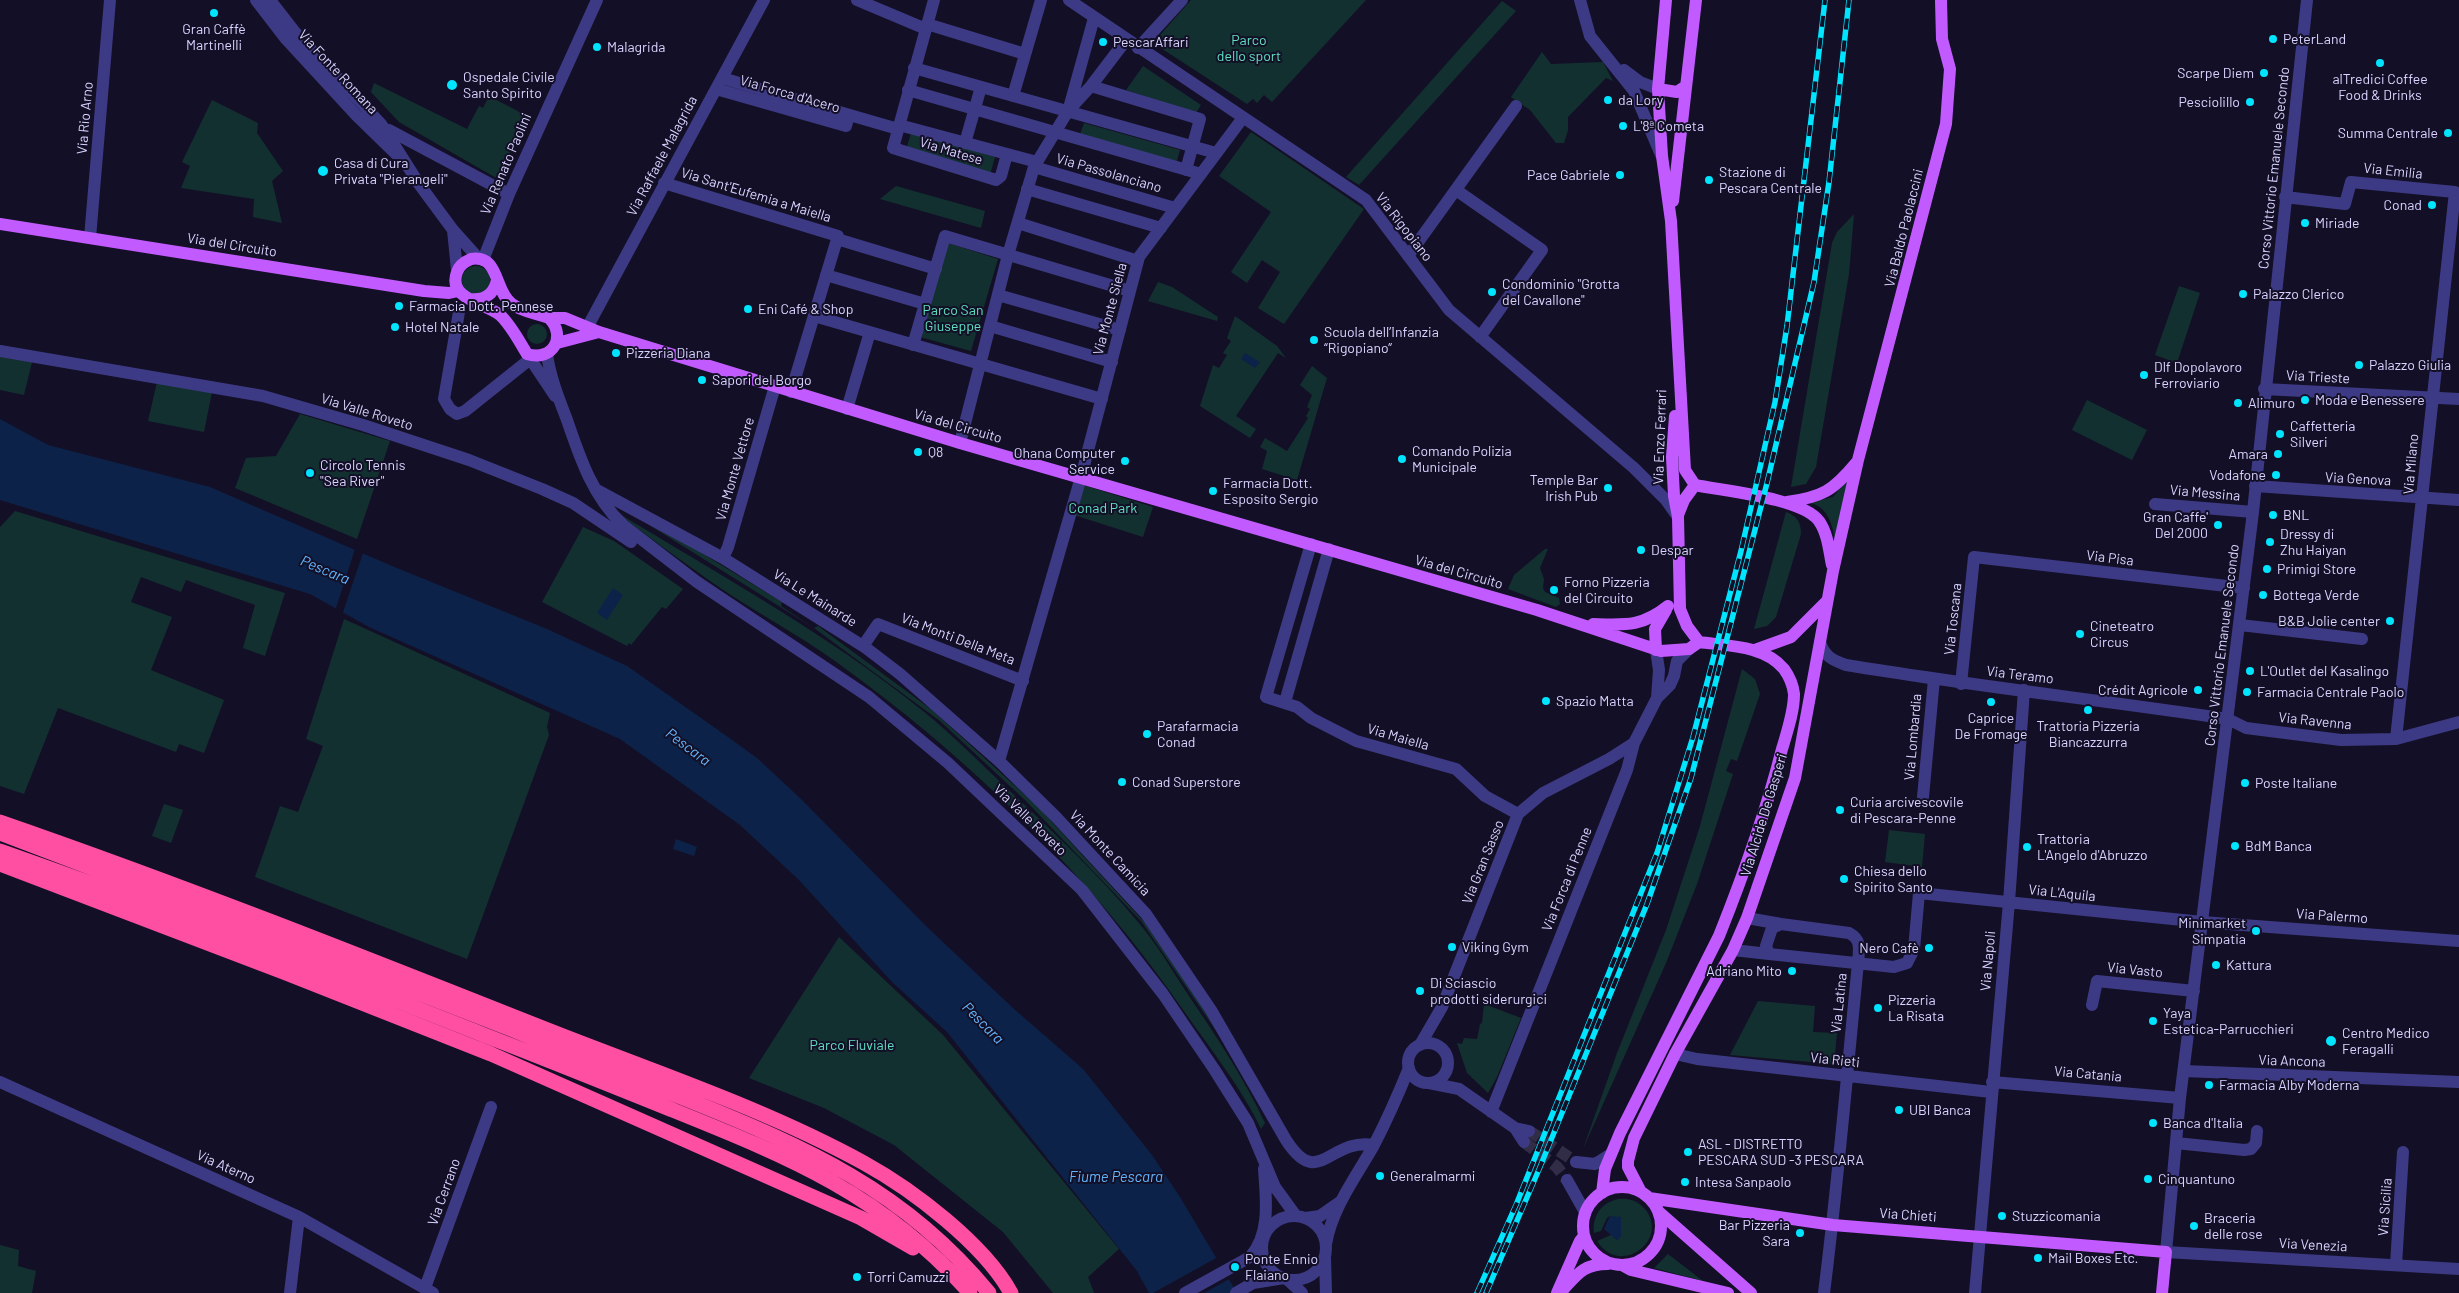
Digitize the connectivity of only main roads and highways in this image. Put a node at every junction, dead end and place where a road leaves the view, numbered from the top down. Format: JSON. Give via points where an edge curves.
{"nodes":[{"id":1,"x":1666,"y":0,"type":"edge"},
{"id":2,"x":1696,"y":0,"type":"edge"},
{"id":3,"x":1941,"y":0,"type":"edge"},
{"id":4,"x":1686,"y":86,"type":"junction"},
{"id":5,"x":1658,"y":89,"type":"junction"},
{"id":6,"x":1660,"y":114,"type":"junction"},
{"id":7,"x":1682,"y":116,"type":"junction"},
{"id":8,"x":1672,"y":221,"type":"junction"},
{"id":9,"x":0,"y":224,"type":"edge"},
{"id":10,"x":497,"y":280,"type":"junction"},
{"id":11,"x":458,"y":290,"type":"junction"},
{"id":12,"x":470,"y":299,"type":"junction"},
{"id":13,"x":549,"y":318,"type":"junction"},
{"id":14,"x":593,"y":329,"type":"junction"},
{"id":15,"x":557,"y":343,"type":"junction"},
{"id":16,"x":1679,"y":359,"type":"junction"},
{"id":17,"x":1858,"y":460,"type":"junction"},
{"id":18,"x":1695,"y":485,"type":"junction"},
{"id":19,"x":1784,"y":502,"type":"junction"},
{"id":20,"x":1678,"y":516,"type":"junction"},
{"id":21,"x":1833,"y":571,"type":"junction"},
{"id":22,"x":1828,"y":601,"type":"junction"},
{"id":23,"x":1674,"y":607,"type":"junction"},
{"id":24,"x":1581,"y":623,"type":"junction"},
{"id":25,"x":1694,"y":645,"type":"junction"},
{"id":26,"x":1656,"y":650,"type":"junction"},
{"id":27,"x":1755,"y":650,"type":"junction"},
{"id":28,"x":0,"y":822,"type":"edge"},
{"id":29,"x":0,"y":833,"type":"edge"},
{"id":30,"x":0,"y":851,"type":"edge"},
{"id":31,"x":0,"y":864,"type":"edge"},
{"id":32,"x":436,"y":1008,"type":"junction"},
{"id":33,"x":1602,"y":1192,"type":"junction"},
{"id":34,"x":1645,"y":1195,"type":"junction"},
{"id":35,"x":1659,"y":1212,"type":"junction"},
{"id":36,"x":1584,"y":1236,"type":"junction"},
{"id":37,"x":2166,"y":1252,"type":"joint"},
{"id":38,"x":1616,"y":1264,"type":"junction"},
{"id":39,"x":966,"y":1293,"type":"edge"},
{"id":40,"x":970,"y":1293,"type":"edge"},
{"id":41,"x":989,"y":1293,"type":"edge"},
{"id":42,"x":1012,"y":1293,"type":"edge"},
{"id":43,"x":1559,"y":1293,"type":"edge"},
{"id":44,"x":1728,"y":1293,"type":"edge"},
{"id":45,"x":1752,"y":1293,"type":"edge"},
{"id":46,"x":2162,"y":1293,"type":"edge"}],
"edges":[{"from":1,"to":5,"type":"main road","name":"Via Enzo Ferrari"},
{"from":2,"to":4,"type":"main road","name":"Via Enzo Ferrari"},
{"from":3,"to":17,"type":"main road","name":"Via Baldo Paolaccini","via":[[1942,39],[1950,70],[1946,124]]},
{"from":4,"to":5,"type":"main road","via":[[1677,92]]},
{"from":4,"to":7,"type":"main road","name":"Via Enzo Ferrari"},
{"from":5,"to":6,"type":"main road","name":"Via Enzo Ferrari"},
{"from":6,"to":7,"type":"main road","via":[[1665,106],[1673,104],[1680,108]]},
{"from":6,"to":8,"type":"main road","name":"Via Enzo Ferrari","via":[[1662,156]]},
{"from":7,"to":8,"type":"main road","name":"Via Enzo Ferrari"},
{"from":8,"to":16,"type":"main road","name":"Via Enzo Ferrari"},
{"from":9,"to":11,"type":"main road","name":"Via del Circuito","via":[[424,291],[449,293]]},
{"from":10,"to":11,"type":"main road","via":[[492,266],[481,260],[467,261],[455,277]]},
{"from":10,"to":12,"type":"main road","via":[[488,296]]},
{"from":10,"to":13,"type":"main road","name":"Via del Circuito","via":[[511,304]]},
{"from":11,"to":12,"type":"main road"},
{"from":12,"to":15,"type":"main road","via":[[500,316],[528,357],[548,354]]},
{"from":13,"to":14,"type":"main road","name":"Via del Circuito","via":[[564,318]]},
{"from":13,"to":15,"type":"main road","via":[[558,332]]},
{"from":14,"to":15,"type":"main road"},
{"from":14,"to":24,"type":"main road","name":"Via del Circuito","via":[[960,443]]},
{"from":16,"to":18,"type":"main road","name":"Via Enzo Ferrari","via":[[1685,470]]},
{"from":16,"to":20,"type":"main road","name":"Via Enzo Ferrari","via":[[1672,458]]},
{"from":17,"to":19,"type":"main road","name":"Via Baldo Paolaccini","via":[[1828,492]]},
{"from":17,"to":21,"type":"main road","name":"Via Baldo Paolaccini"},
{"from":18,"to":19,"type":"main road","name":"Via Alcide De Gasperi"},
{"from":18,"to":20,"type":"main road","name":"Via Enzo Ferrari"},
{"from":19,"to":21,"type":"main road","name":"Via Alcide De Gasperi","via":[[1802,509],[1818,521],[1825,535]]},
{"from":20,"to":23,"type":"main road","name":"Via Enzo Ferrari","via":[[1678,573]]},
{"from":21,"to":22,"type":"main road","name":"Via Alcide De Gasperi"},
{"from":22,"to":27,"type":"main road","via":[[1791,637]]},
{"from":22,"to":34,"type":"main road","name":"Via Alcide De Gasperi","via":[[1795,778],[1747,918],[1634,1138],[1628,1167]]},
{"from":23,"to":24,"type":"main road","name":"Via del Circuito","via":[[1638,624]]},
{"from":23,"to":25,"type":"main road"},
{"from":23,"to":26,"type":"main road","via":[[1656,629]]},
{"from":24,"to":26,"type":"main road","name":"Via del Circuito"},
{"from":25,"to":26,"type":"main road","name":"Via del Circuito","via":[[1668,652]]},
{"from":25,"to":27,"type":"main road"},
{"from":27,"to":33,"type":"main road","name":"Via Alcide De Gasperi","via":[[1777,662],[1788,675],[1794,693],[1775,776],[1719,936],[1611,1154]]},
{"from":28,"to":42,"type":"highway","via":[[147,874],[438,987],[730,1101],[829,1145],[866,1164],[930,1208],[989,1263]]},
{"from":29,"to":32,"type":"highway"},
{"from":30,"to":32,"type":"highway"},
{"from":31,"to":39,"type":"highway","via":[[428,1029],[654,1126],[869,1222],[924,1256]]},
{"from":32,"to":40,"type":"highway","via":[[804,1166],[861,1198],[891,1220],[937,1259]]},
{"from":32,"to":41,"type":"highway","via":[[749,1124],[820,1156],[874,1188],[912,1218],[948,1249]]},
{"from":33,"to":34,"type":"main road","via":[[1621,1187]]},
{"from":33,"to":36,"type":"main road","via":[[1585,1212]]},
{"from":34,"to":35,"type":"main road"},
{"from":34,"to":37,"type":"main road","name":"Via Chieti","via":[[1833,1225]]},
{"from":35,"to":38,"type":"main road","via":[[1661,1231],[1654,1248],[1640,1261]]},
{"from":35,"to":45,"type":"main road"},
{"from":36,"to":38,"type":"main road","via":[[1594,1253]]},
{"from":36,"to":43,"type":"main road"},
{"from":37,"to":46,"type":"main road","name":"Corso Vittorio Emanuele Secondo"},
{"from":38,"to":43,"type":"main road","via":[[1593,1264],[1584,1268]]},
{"from":38,"to":44,"type":"main road"}]}
